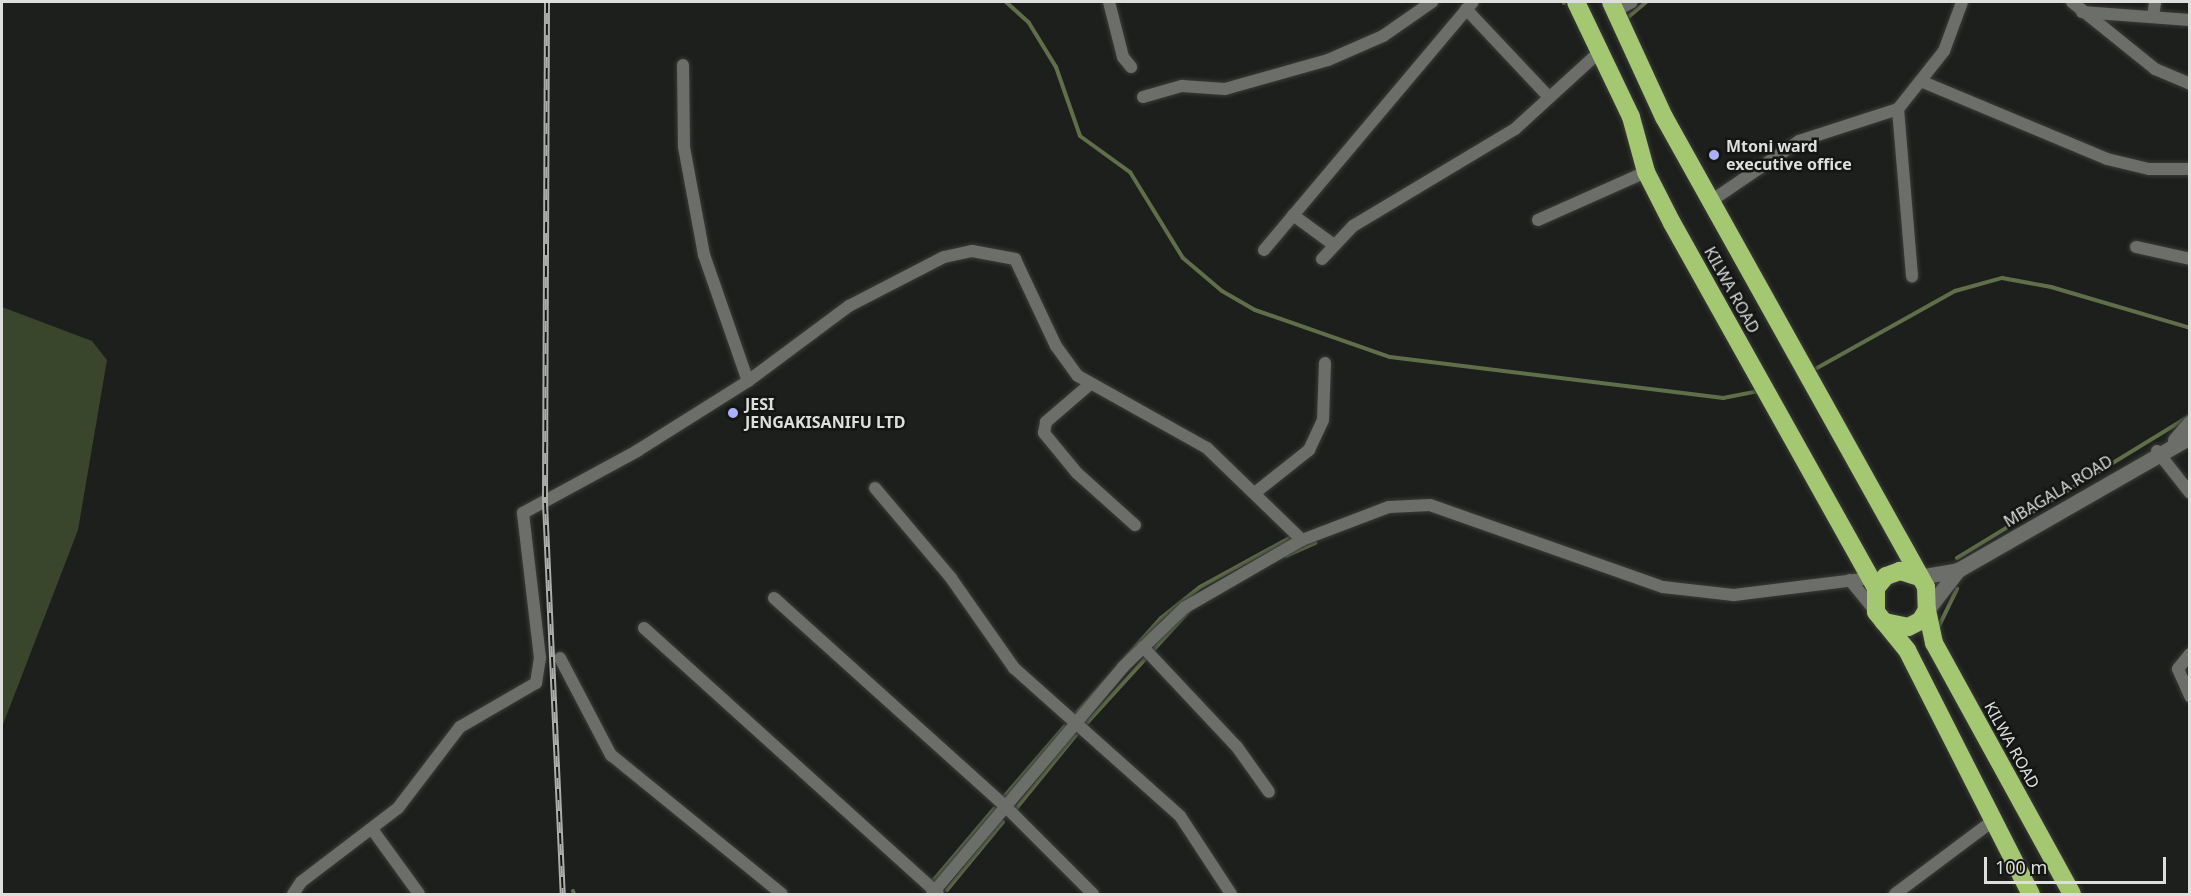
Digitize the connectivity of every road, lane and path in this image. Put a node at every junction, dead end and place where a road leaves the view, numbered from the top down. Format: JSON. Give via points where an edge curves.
{"nodes":[{"id":1,"x":1109,"y":2,"type":"edge"},
{"id":2,"x":1432,"y":2,"type":"edge"},
{"id":3,"x":1576,"y":2,"type":"edge"},
{"id":4,"x":1632,"y":2,"type":"edge"},
{"id":5,"x":1962,"y":2,"type":"edge"},
{"id":6,"x":2072,"y":2,"type":"edge"},
{"id":7,"x":2155,"y":2,"type":"edge"},
{"id":8,"x":1469,"y":4,"type":"edge"},
{"id":9,"x":1613,"y":6,"type":"edge"},
{"id":10,"x":2082,"y":12,"type":"junction"},
{"id":11,"x":2153,"y":17,"type":"junction"},
{"id":12,"x":2190,"y":20,"type":"edge"},
{"id":13,"x":1596,"y":54,"type":"junction"},
{"id":14,"x":682,"y":65,"type":"dead end"},
{"id":15,"x":1131,"y":67,"type":"dead end"},
{"id":16,"x":1923,"y":82,"type":"junction"},
{"id":17,"x":2190,"y":84,"type":"edge"},
{"id":18,"x":1143,"y":97,"type":"dead end"},
{"id":19,"x":1549,"y":97,"type":"junction"},
{"id":20,"x":1898,"y":109,"type":"junction"},
{"id":21,"x":2190,"y":169,"type":"edge"},
{"id":22,"x":1646,"y":172,"type":"junction"},
{"id":23,"x":1714,"y":199,"type":"junction"},
{"id":24,"x":1293,"y":214,"type":"junction"},
{"id":25,"x":1538,"y":220,"type":"dead end"},
{"id":26,"x":1334,"y":245,"type":"junction"},
{"id":27,"x":2136,"y":247,"type":"dead end"},
{"id":28,"x":1264,"y":250,"type":"dead end"},
{"id":29,"x":1322,"y":259,"type":"dead end"},
{"id":30,"x":2190,"y":259,"type":"edge"},
{"id":31,"x":1912,"y":276,"type":"dead end"},
{"id":32,"x":1325,"y":363,"type":"dead end"},
{"id":33,"x":748,"y":381,"type":"junction"},
{"id":34,"x":1089,"y":385,"type":"junction"},
{"id":35,"x":2190,"y":423,"type":"edge"},
{"id":36,"x":2182,"y":439,"type":"edge"},
{"id":37,"x":2157,"y":451,"type":"junction"},
{"id":38,"x":875,"y":488,"type":"dead end"},
{"id":39,"x":1257,"y":492,"type":"junction"},
{"id":40,"x":2190,"y":493,"type":"edge"},
{"id":41,"x":1135,"y":525,"type":"dead end"},
{"id":42,"x":1302,"y":540,"type":"junction"},
{"id":43,"x":1958,"y":570,"type":"junction"},
{"id":44,"x":1919,"y":577,"type":"junction"},
{"id":45,"x":1850,"y":580,"type":"junction"},
{"id":46,"x":1873,"y":583,"type":"junction"},
{"id":47,"x":774,"y":598,"type":"dead end"},
{"id":48,"x":1927,"y":610,"type":"junction"},
{"id":49,"x":1880,"y":617,"type":"junction"},
{"id":50,"x":644,"y":628,"type":"dead end"},
{"id":51,"x":1143,"y":647,"type":"junction"},
{"id":52,"x":2190,"y":654,"type":"edge"},
{"id":53,"x":560,"y":658,"type":"dead end"},
{"id":54,"x":2190,"y":696,"type":"edge"},
{"id":55,"x":1076,"y":724,"type":"junction"},
{"id":56,"x":1269,"y":792,"type":"dead end"},
{"id":57,"x":1006,"y":807,"type":"junction"},
{"id":58,"x":1994,"y":820,"type":"junction"},
{"id":59,"x":372,"y":830,"type":"junction"},
{"id":60,"x":935,"y":893,"type":"edge"},
{"id":61,"x":293,"y":894,"type":"edge"},
{"id":62,"x":419,"y":894,"type":"edge"},
{"id":63,"x":782,"y":894,"type":"edge"},
{"id":64,"x":1094,"y":894,"type":"edge"},
{"id":65,"x":1231,"y":894,"type":"edge"},
{"id":66,"x":1895,"y":894,"type":"edge"},
{"id":67,"x":2031,"y":894,"type":"edge"},
{"id":68,"x":2072,"y":894,"type":"edge"}],
"edges":[{"from":1,"to":15,"type":"street","via":[[1123,57]]},
{"from":2,"to":18,"type":"street","via":[[1383,36],[1328,60],[1225,89],[1182,86]]},
{"from":3,"to":13,"type":"highway","name":"KILWA ROAD"},
{"from":4,"to":9,"type":"street"},
{"from":5,"to":16,"type":"street","via":[[1944,51]]},
{"from":6,"to":10,"type":"street"},
{"from":7,"to":11,"type":"street"},
{"from":8,"to":19,"type":"street"},
{"from":8,"to":24,"type":"street"},
{"from":9,"to":23,"type":"highway","name":"KILWA ROAD","via":[[1664,117]]},
{"from":10,"to":11,"type":"street"},
{"from":10,"to":17,"type":"street","via":[[2155,69]]},
{"from":11,"to":12,"type":"street"},
{"from":13,"to":19,"type":"street"},
{"from":13,"to":22,"type":"highway","name":"KILWA ROAD","via":[[1631,117]]},
{"from":14,"to":33,"type":"street","via":[[684,147],[704,255]]},
{"from":16,"to":20,"type":"street"},
{"from":16,"to":21,"type":"street","via":[[2108,159],[2149,169]]},
{"from":19,"to":26,"type":"street","via":[[1500,140],[1368,217]]},
{"from":20,"to":23,"type":"street","via":[[1799,141]]},
{"from":20,"to":31,"type":"street"},
{"from":22,"to":25,"type":"street"},
{"from":22,"to":46,"type":"highway","name":"KILWA ROAD"},
{"from":23,"to":44,"type":"highway","name":"KILWA ROAD"},
{"from":24,"to":26,"type":"street"},
{"from":24,"to":28,"type":"street"},
{"from":26,"to":29,"type":"street"},
{"from":27,"to":30,"type":"street"},
{"from":32,"to":39,"type":"street","via":[[1323,420],[1309,450]]},
{"from":33,"to":34,"type":"street","via":[[858,300],[918,267],[972,250],[1015,259],[1056,346]]},
{"from":33,"to":59,"type":"street","via":[[593,479],[521,515],[538,640],[536,683],[460,728],[398,808]]},
{"from":34,"to":39,"type":"street","via":[[1190,437]]},
{"from":34,"to":41,"type":"street","via":[[1046,422],[1044,433],[1077,473]]},
{"from":35,"to":36,"type":"street","name":"MBAGALA ROAD"},
{"from":36,"to":37,"type":"street","name":"MBAGALA ROAD"},
{"from":37,"to":40,"type":"street"},
{"from":37,"to":43,"type":"street","name":"MBAGALA ROAD"},
{"from":38,"to":55,"type":"street","via":[[951,578],[1014,668]]},
{"from":39,"to":42,"type":"street"},
{"from":42,"to":45,"type":"street","via":[[1389,507],[1430,505],[1664,587],[1734,595]]},
{"from":42,"to":51,"type":"street","via":[[1205,592]]},
{"from":43,"to":44,"type":"street","name":"MBAGALA ROAD"},
{"from":43,"to":48,"type":"street","name":"MBAGALA ROAD"},
{"from":44,"to":46,"type":"highway","via":[[1892,573]]},
{"from":44,"to":48,"type":"highway","via":[[1929,598]]},
{"from":45,"to":46,"type":"street"},
{"from":45,"to":49,"type":"street"},
{"from":46,"to":49,"type":"highway"},
{"from":47,"to":57,"type":"street"},
{"from":48,"to":49,"type":"highway","via":[[1908,627]]},
{"from":48,"to":68,"type":"highway","name":"KILWA ROAD","via":[[1934,643]]},
{"from":49,"to":58,"type":"highway","via":[[1907,650]]},
{"from":50,"to":60,"type":"street"},
{"from":51,"to":55,"type":"street"},
{"from":51,"to":56,"type":"street","via":[[1237,747]]},
{"from":52,"to":54,"type":"street","via":[[2178,669]]},
{"from":53,"to":63,"type":"street","via":[[611,755]]},
{"from":55,"to":57,"type":"street"},
{"from":55,"to":65,"type":"street","via":[[1180,816]]},
{"from":57,"to":60,"type":"street"},
{"from":57,"to":64,"type":"street"},
{"from":58,"to":66,"type":"street"},
{"from":58,"to":67,"type":"highway"},
{"from":59,"to":61,"type":"street","via":[[300,882]]},
{"from":59,"to":62,"type":"street"}]}
